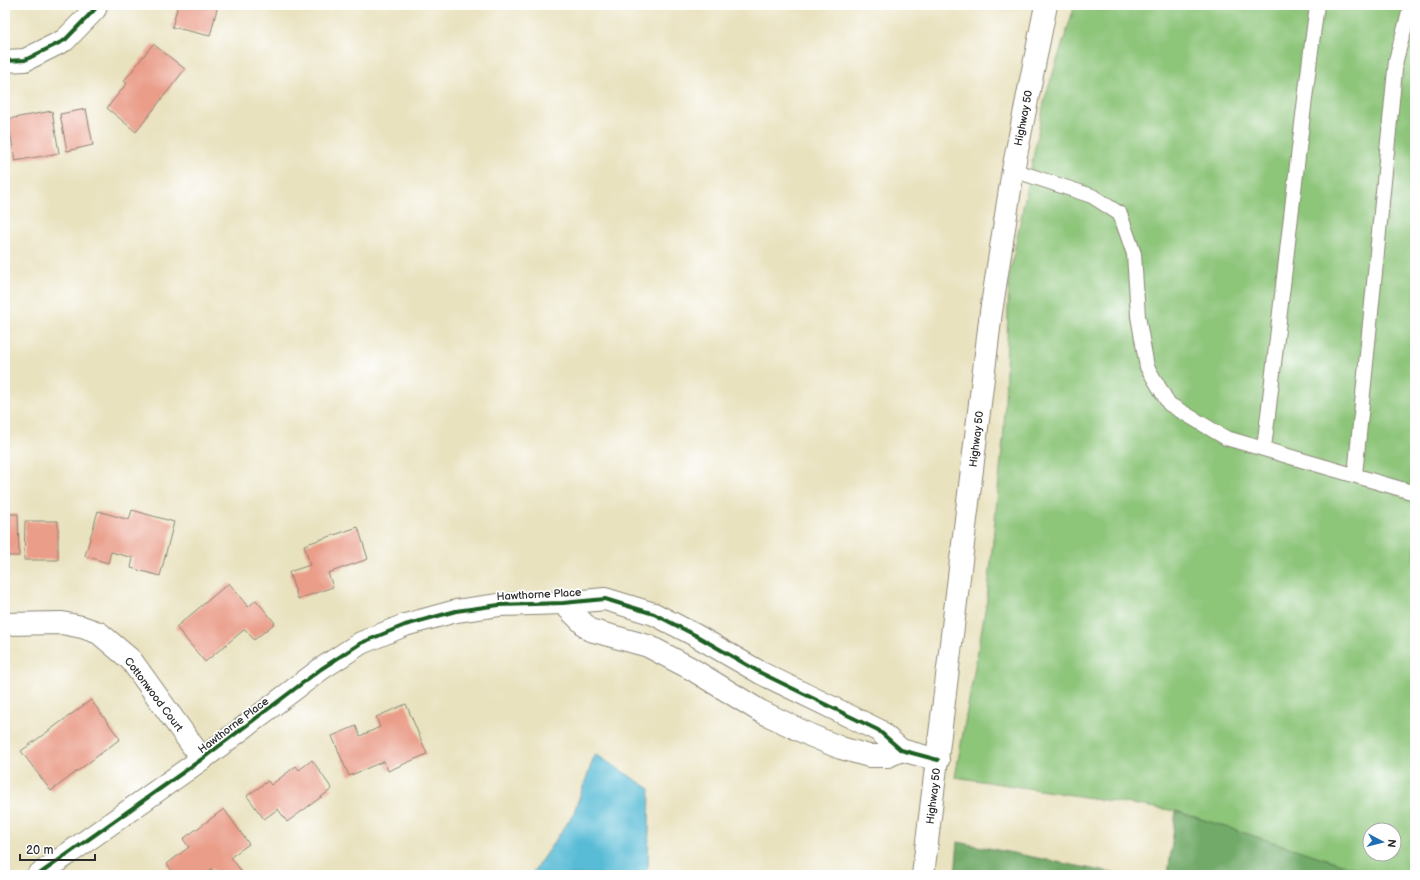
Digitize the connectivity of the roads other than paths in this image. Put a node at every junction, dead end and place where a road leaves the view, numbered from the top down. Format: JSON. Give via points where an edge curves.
{"nodes":[{"id":1,"x":96,"y":5,"type":"edge"},
{"id":2,"x":1046,"y":5,"type":"edge"},
{"id":3,"x":1317,"y":5,"type":"edge"},
{"id":4,"x":1411,"y":5,"type":"edge"},
{"id":5,"x":5,"y":61,"type":"edge"},
{"id":6,"x":1013,"y":170,"type":"junction"},
{"id":7,"x":1264,"y":448,"type":"junction"},
{"id":8,"x":1355,"y":475,"type":"junction"},
{"id":9,"x":1415,"y":493,"type":"edge"},
{"id":10,"x":563,"y":603,"type":"junction"},
{"id":11,"x":5,"y":624,"type":"edge"},
{"id":12,"x":901,"y":750,"type":"junction"},
{"id":13,"x":202,"y":759,"type":"junction"},
{"id":14,"x":938,"y":760,"type":"junction"},
{"id":15,"x":38,"y":875,"type":"edge"},
{"id":16,"x":923,"y":875,"type":"edge"}],
"edges":[{"from":1,"to":5,"type":"street","via":[[66,40],[25,60]]},
{"from":2,"to":6,"type":"street","name":"Highway 50"},
{"from":3,"to":7,"type":"lane"},
{"from":4,"to":8,"type":"lane","via":[[1396,60]]},
{"from":6,"to":7,"type":"lane","via":[[1092,196],[1120,214],[1134,254],[1138,316],[1147,367],[1169,404],[1226,438]]},
{"from":6,"to":14,"type":"street","name":"Highway 50","via":[[991,312]]},
{"from":7,"to":8,"type":"lane"},
{"from":8,"to":9,"type":"lane"},
{"from":10,"to":12,"type":"street","name":"Hawthorne Place","via":[[605,599],[654,614],[761,673],[878,730]]},
{"from":10,"to":12,"type":"street","name":"Hawthorne Place","via":[[590,630],[648,646],[690,668],[760,711],[812,736],[869,756],[888,756]]},
{"from":10,"to":13,"type":"street","name":"Hawthorne Place","via":[[498,605],[456,611],[405,625],[361,643],[321,669]]},
{"from":11,"to":13,"type":"street","name":"Cottonwood Court","via":[[62,623],[99,633],[131,660]]},
{"from":12,"to":14,"type":"street","name":"Hawthorne Place"},
{"from":13,"to":15,"type":"street","name":"Hawthorne Place"},
{"from":14,"to":16,"type":"street","name":"Highway 50"}]}
